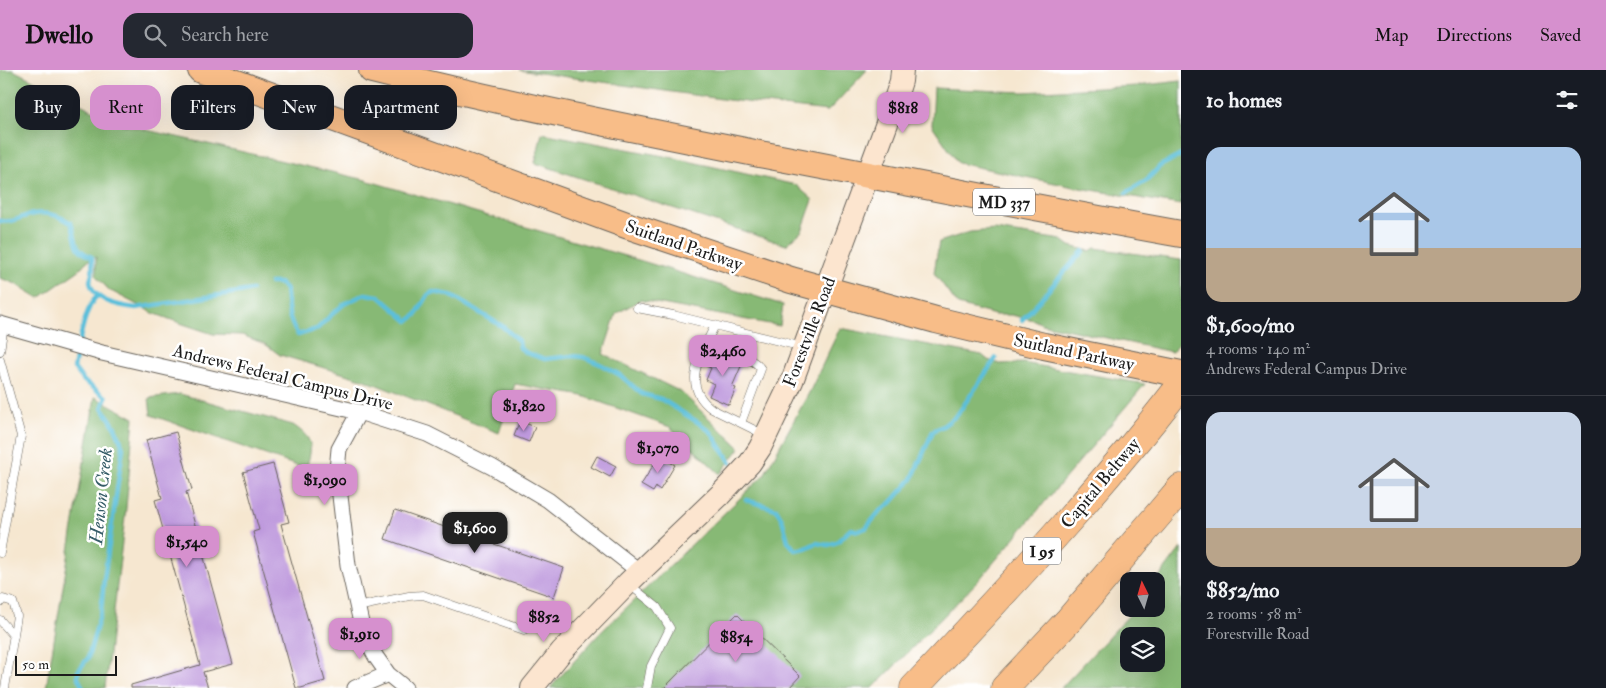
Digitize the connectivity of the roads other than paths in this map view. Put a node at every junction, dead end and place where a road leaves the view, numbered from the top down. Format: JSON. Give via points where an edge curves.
{"nodes":[{"id":1,"x":201,"y":70,"type":"edge"},
{"id":2,"x":372,"y":70,"type":"edge"},
{"id":3,"x":902,"y":70,"type":"edge"},
{"id":4,"x":868,"y":175,"type":"junction"},
{"id":5,"x":1181,"y":234,"type":"edge"},
{"id":6,"x":826,"y":290,"type":"junction"},
{"id":7,"x":637,"y":308,"type":"dead end"},
{"id":8,"x":2,"y":325,"type":"edge"},
{"id":9,"x":715,"y":325,"type":"junction"},
{"id":10,"x":708,"y":341,"type":"junction"},
{"id":11,"x":804,"y":347,"type":"junction"},
{"id":12,"x":0,"y":351,"type":"edge"},
{"id":13,"x":0,"y":360,"type":"edge"},
{"id":14,"x":1181,"y":374,"type":"edge"},
{"id":15,"x":1181,"y":385,"type":"edge"},
{"id":16,"x":359,"y":412,"type":"junction"},
{"id":17,"x":741,"y":423,"type":"junction"},
{"id":18,"x":767,"y":436,"type":"junction"},
{"id":19,"x":1181,"y":488,"type":"edge"},
{"id":20,"x":0,"y":553,"type":"edge"},
{"id":21,"x":634,"y":578,"type":"junction"},
{"id":22,"x":0,"y":603,"type":"edge"},
{"id":23,"x":357,"y":607,"type":"junction"},
{"id":24,"x":0,"y":620,"type":"edge"},
{"id":25,"x":524,"y":630,"type":"dead end"},
{"id":26,"x":14,"y":636,"type":"junction"},
{"id":27,"x":388,"y":674,"type":"junction"},
{"id":28,"x":5,"y":688,"type":"edge"},
{"id":29,"x":355,"y":688,"type":"edge"},
{"id":30,"x":405,"y":688,"type":"edge"},
{"id":31,"x":532,"y":688,"type":"edge"},
{"id":32,"x":647,"y":688,"type":"edge"},
{"id":33,"x":914,"y":688,"type":"edge"},
{"id":34,"x":1005,"y":688,"type":"edge"}],
"edges":[{"from":1,"to":6,"type":"highway","name":"Suitland Parkway","via":[[629,226]]},
{"from":2,"to":4,"type":"highway","via":[[553,112]]},
{"from":3,"to":4,"type":"main road","name":"Forestville Road","via":[[896,98]]},
{"from":4,"to":5,"type":"highway","number":"MD 337"},
{"from":4,"to":6,"type":"main road","name":"Forestville Road"},
{"from":6,"to":11,"type":"main road","name":"Forestville Road"},
{"from":6,"to":14,"type":"highway","name":"Suitland Parkway","via":[[936,320]]},
{"from":7,"to":9,"type":"lane"},
{"from":8,"to":12,"type":"lane"},
{"from":8,"to":16,"type":"street","name":"Andrews Federal Campus Drive","via":[[102,352]]},
{"from":9,"to":10,"type":"lane"},
{"from":9,"to":11,"type":"lane"},
{"from":10,"to":17,"type":"lane","via":[[696,369],[698,394],[712,409]]},
{"from":10,"to":17,"type":"lane","via":[[751,360],[761,369]]},
{"from":11,"to":18,"type":"main road","name":"Forestville Road"},
{"from":13,"to":20,"type":"lane","via":[[21,436]]},
{"from":15,"to":33,"type":"highway","name":"Capital Beltway","number":"I 95","via":[[1024,572]]},
{"from":16,"to":21,"type":"street","name":"Andrews Federal Campus Drive","via":[[427,434],[492,466],[548,500]]},
{"from":16,"to":23,"type":"street","via":[[339,449],[337,470],[348,565]]},
{"from":17,"to":18,"type":"lane"},
{"from":18,"to":21,"type":"main road","name":"Forestville Road","via":[[750,463]]},
{"from":19,"to":34,"type":"highway"},
{"from":21,"to":31,"type":"main road","name":"Forestville Road"},
{"from":21,"to":32,"type":"lane","via":[[670,628],[651,666]]},
{"from":22,"to":26,"type":"lane","via":[[3,599],[13,602],[18,616]]},
{"from":23,"to":25,"type":"lane","via":[[423,595]]},
{"from":23,"to":27,"type":"street","via":[[364,636]]},
{"from":24,"to":26,"type":"lane"},
{"from":26,"to":28,"type":"lane"},
{"from":27,"to":29,"type":"street"},
{"from":27,"to":30,"type":"street"}]}
